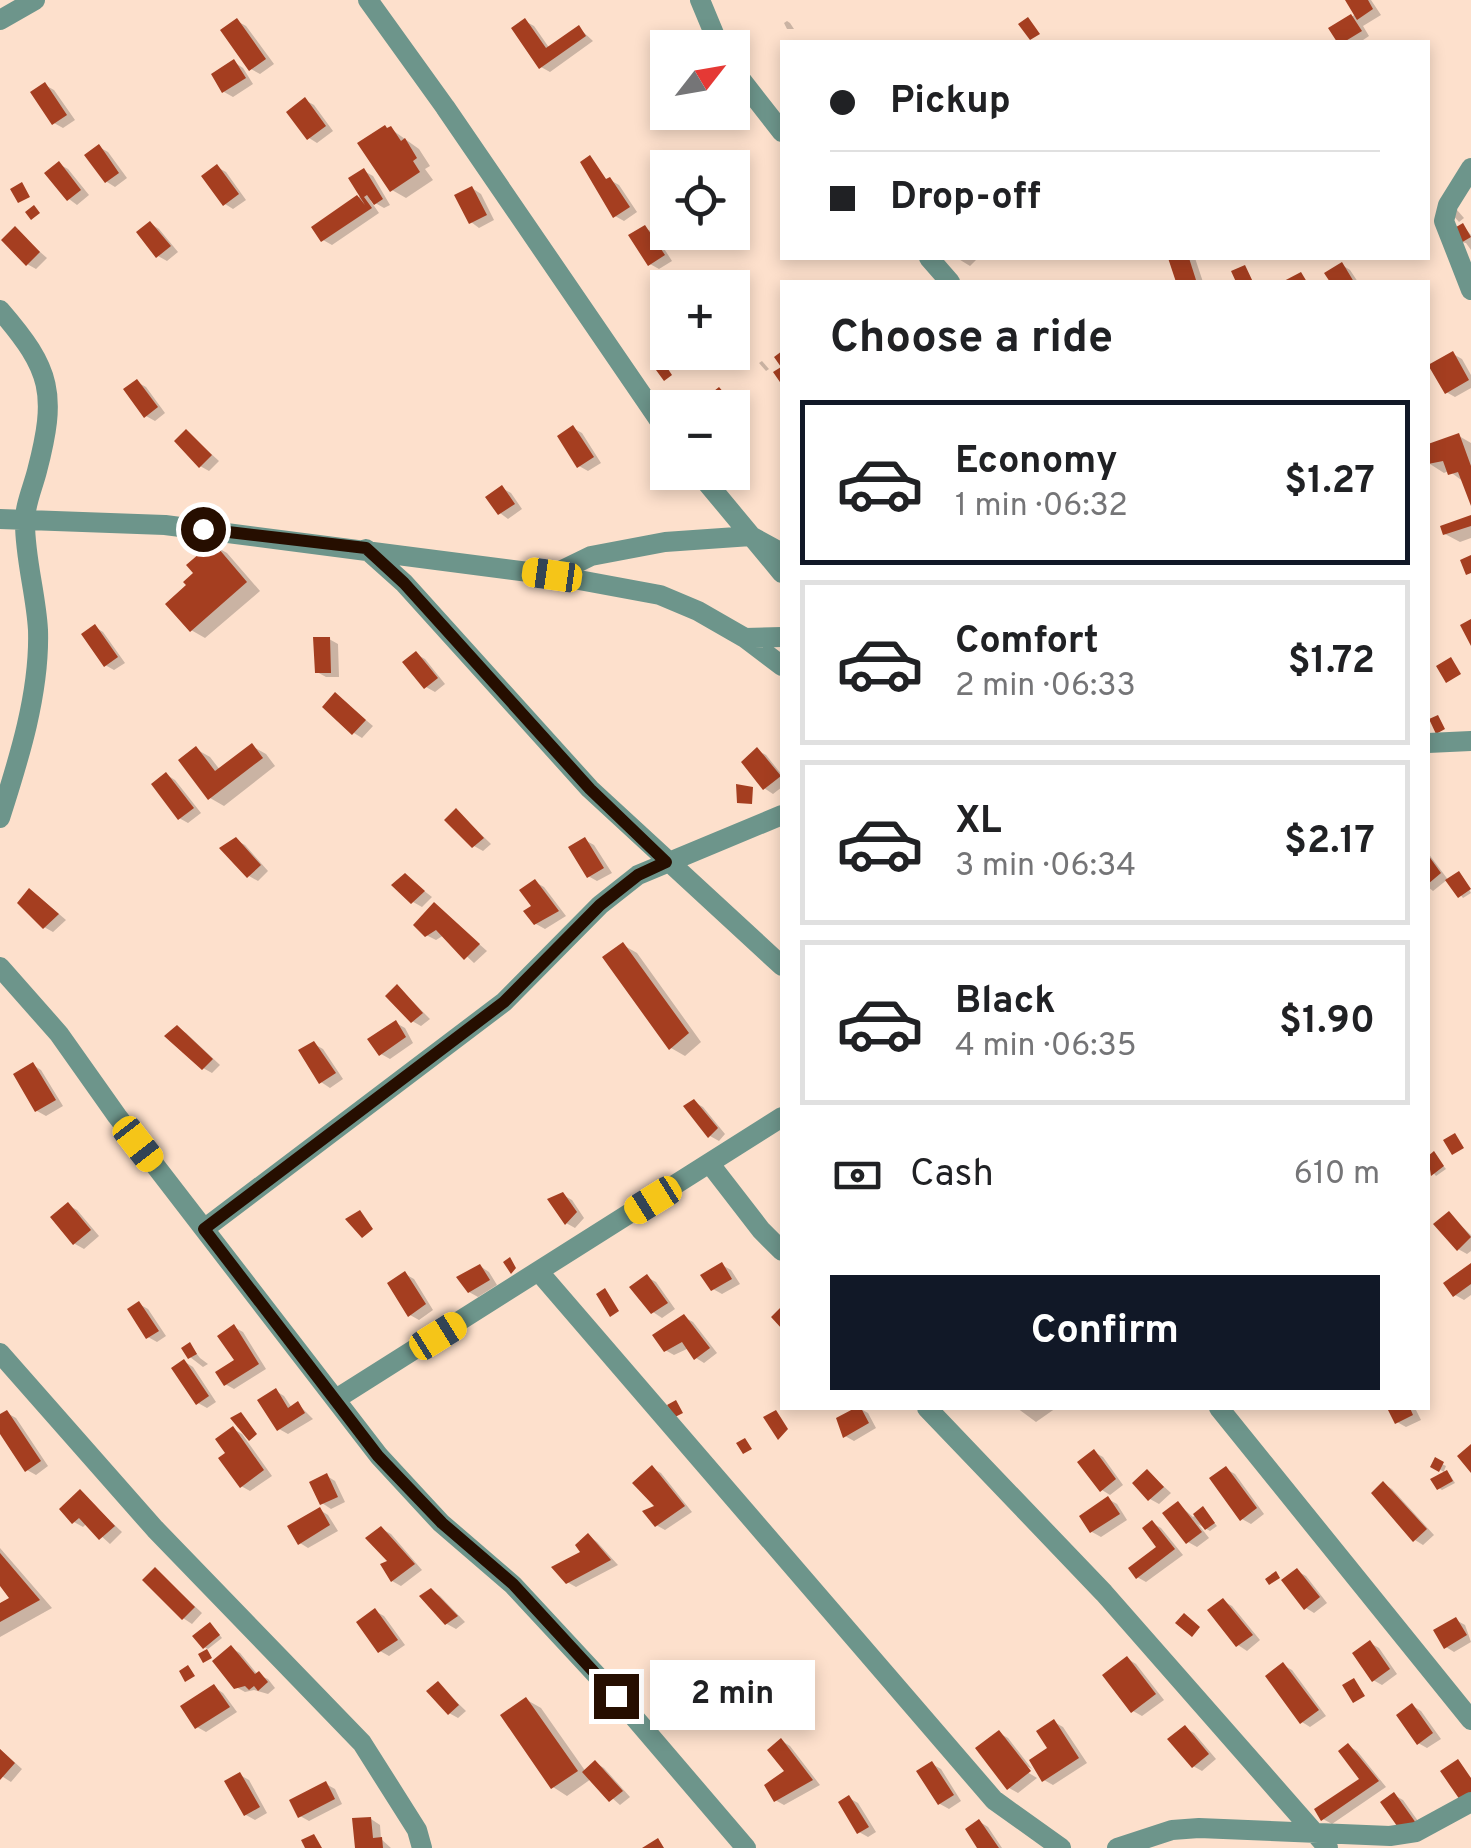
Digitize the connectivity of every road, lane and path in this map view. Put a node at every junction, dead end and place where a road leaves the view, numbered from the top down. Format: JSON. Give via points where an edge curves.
{"nodes":[{"id":1,"x":35,"y":0,"type":"edge"},
{"id":2,"x":368,"y":0,"type":"edge"},
{"id":3,"x":700,"y":0,"type":"edge"},
{"id":4,"x":0,"y":20,"type":"edge"},
{"id":5,"x":712,"y":30,"type":"edge"},
{"id":6,"x":750,"y":91,"type":"edge"},
{"id":7,"x":780,"y":129,"type":"edge"},
{"id":8,"x":1471,"y":168,"type":"edge"},
{"id":9,"x":930,"y":260,"type":"edge"},
{"id":10,"x":948,"y":280,"type":"edge"},
{"id":11,"x":1471,"y":290,"type":"edge"},
{"id":12,"x":0,"y":310,"type":"edge"},
{"id":13,"x":650,"y":407,"type":"edge"},
{"id":14,"x":713,"y":490,"type":"edge"},
{"id":15,"x":7,"y":518,"type":"edge"},
{"id":16,"x":752,"y":536,"type":"junction"},
{"id":17,"x":366,"y":548,"type":"junction"},
{"id":18,"x":780,"y":552,"type":"edge"},
{"id":19,"x":780,"y":571,"type":"edge"},
{"id":20,"x":552,"y":575,"type":"junction"},
{"id":21,"x":780,"y":637,"type":"edge"},
{"id":22,"x":745,"y":638,"type":"junction"},
{"id":23,"x":780,"y":664,"type":"edge"},
{"id":24,"x":1471,"y":741,"type":"edge"},
{"id":25,"x":1430,"y":743,"type":"edge"},
{"id":26,"x":780,"y":816,"type":"edge"},
{"id":27,"x":0,"y":818,"type":"edge"},
{"id":28,"x":666,"y":862,"type":"junction"},
{"id":29,"x":780,"y":964,"type":"edge"},
{"id":30,"x":0,"y":967,"type":"edge"},
{"id":31,"x":780,"y":1118,"type":"edge"},
{"id":32,"x":710,"y":1164,"type":"junction"},
{"id":33,"x":204,"y":1229,"type":"junction"},
{"id":34,"x":780,"y":1249,"type":"edge"},
{"id":35,"x":539,"y":1272,"type":"junction"},
{"id":36,"x":0,"y":1352,"type":"edge"},
{"id":37,"x":336,"y":1399,"type":"junction"},
{"id":38,"x":929,"y":1410,"type":"edge"},
{"id":39,"x":1221,"y":1410,"type":"edge"},
{"id":40,"x":1471,"y":1720,"type":"edge"},
{"id":41,"x":1471,"y":1802,"type":"edge"},
{"id":42,"x":1313,"y":1831,"type":"junction"},
{"id":43,"x":422,"y":1848,"type":"edge"},
{"id":44,"x":746,"y":1848,"type":"edge"},
{"id":45,"x":1060,"y":1848,"type":"edge"},
{"id":46,"x":1117,"y":1848,"type":"edge"},
{"id":47,"x":1328,"y":1848,"type":"edge"}],
"edges":[{"from":1,"to":4,"type":"street"},
{"from":2,"to":13,"type":"street"},
{"from":3,"to":5,"type":"street"},
{"from":6,"to":7,"type":"street"},
{"from":8,"to":11,"type":"street","via":[[1444,221]]},
{"from":9,"to":10,"type":"street"},
{"from":12,"to":15,"type":"street","via":[[37,356],[49,403],[42,450]]},
{"from":14,"to":16,"type":"street"},
{"from":15,"to":17,"type":"street","via":[[165,525]]},
{"from":15,"to":27,"type":"street","via":[[38,633],[30,701]]},
{"from":16,"to":18,"type":"street"},
{"from":16,"to":19,"type":"street"},
{"from":16,"to":20,"type":"street","via":[[590,556]]},
{"from":17,"to":20,"type":"street"},
{"from":17,"to":28,"type":"street"},
{"from":20,"to":22,"type":"street","via":[[660,595]]},
{"from":21,"to":22,"type":"street"},
{"from":22,"to":23,"type":"street"},
{"from":24,"to":25,"type":"street"},
{"from":26,"to":28,"type":"street"},
{"from":28,"to":29,"type":"street"},
{"from":28,"to":33,"type":"street","via":[[600,905],[504,1002]]},
{"from":30,"to":33,"type":"street","via":[[59,1034]]},
{"from":31,"to":32,"type":"street"},
{"from":32,"to":34,"type":"street"},
{"from":32,"to":35,"type":"street"},
{"from":33,"to":37,"type":"street"},
{"from":35,"to":37,"type":"street"},
{"from":35,"to":45,"type":"street","via":[[994,1800]]},
{"from":36,"to":43,"type":"street","via":[[155,1529],[362,1743],[418,1830]]},
{"from":37,"to":44,"type":"street","via":[[378,1456],[513,1584]]},
{"from":38,"to":42,"type":"street","via":[[1104,1593]]},
{"from":39,"to":40,"type":"street"},
{"from":41,"to":42,"type":"street","via":[[1416,1832]]},
{"from":42,"to":46,"type":"street","via":[[1172,1830]]},
{"from":42,"to":47,"type":"street"}]}
